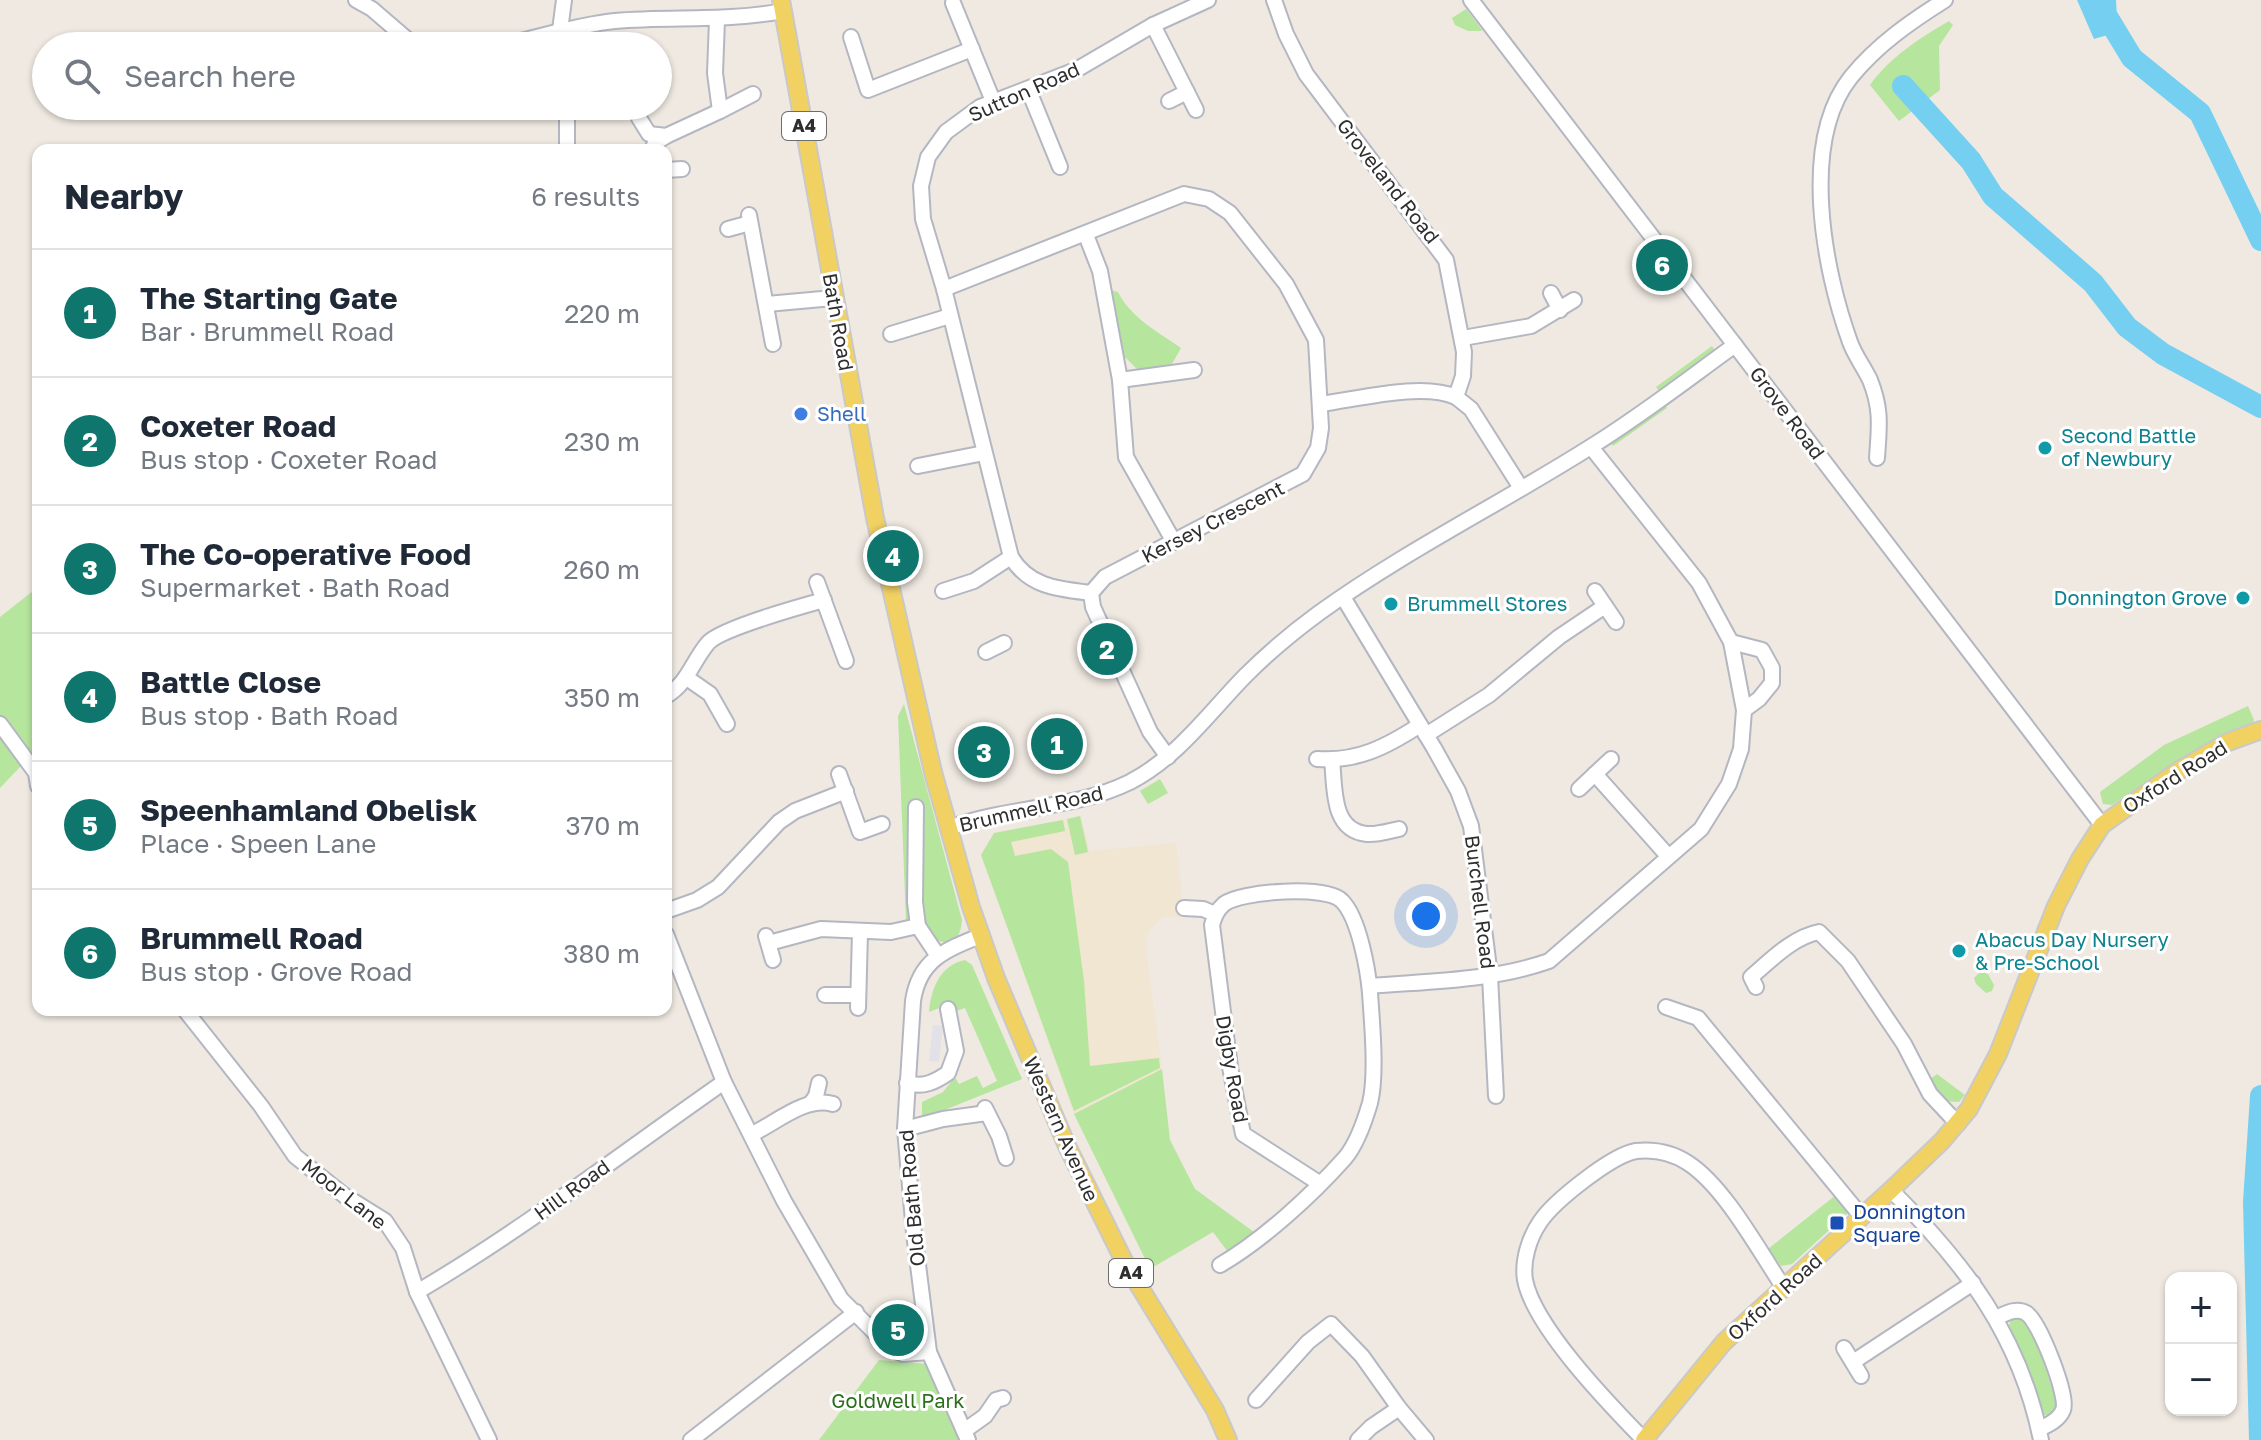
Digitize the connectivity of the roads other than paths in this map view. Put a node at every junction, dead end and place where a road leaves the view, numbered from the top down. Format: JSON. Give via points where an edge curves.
{"nodes":[{"id":1,"x":356,"y":0,"type":"edge"},
{"id":2,"x":564,"y":0,"type":"edge"},
{"id":3,"x":1208,"y":0,"type":"edge"},
{"id":4,"x":1274,"y":0,"type":"edge"},
{"id":5,"x":1471,"y":0,"type":"edge"},
{"id":6,"x":1945,"y":0,"type":"edge"},
{"id":7,"x":953,"y":3,"type":"dead end"},
{"id":8,"x":782,"y":6,"type":"edge"},
{"id":9,"x":717,"y":20,"type":"junction"},
{"id":10,"x":1153,"y":25,"type":"junction"},
{"id":11,"x":560,"y":30,"type":"junction"},
{"id":12,"x":399,"y":32,"type":"edge"},
{"id":13,"x":552,"y":32,"type":"edge"},
{"id":14,"x":851,"y":37,"type":"dead end"},
{"id":15,"x":972,"y":49,"type":"junction"},
{"id":16,"x":1029,"y":91,"type":"junction"},
{"id":17,"x":1187,"y":92,"type":"junction"},
{"id":18,"x":753,"y":94,"type":"dead end"},
{"id":19,"x":993,"y":101,"type":"junction"},
{"id":20,"x":1169,"y":101,"type":"dead end"},
{"id":21,"x":1196,"y":110,"type":"dead end"},
{"id":22,"x":720,"y":111,"type":"junction"},
{"id":23,"x":567,"y":120,"type":"edge"},
{"id":24,"x":640,"y":120,"type":"edge"},
{"id":25,"x":666,"y":136,"type":"junction"},
{"id":26,"x":567,"y":144,"type":"edge"},
{"id":27,"x":655,"y":144,"type":"edge"},
{"id":28,"x":1060,"y":167,"type":"dead end"},
{"id":29,"x":682,"y":169,"type":"dead end"},
{"id":30,"x":672,"y":170,"type":"edge"},
{"id":31,"x":728,"y":229,"type":"dead end"},
{"id":32,"x":1086,"y":235,"type":"junction"},
{"id":33,"x":944,"y":289,"type":"junction"},
{"id":34,"x":1551,"y":293,"type":"dead end"},
{"id":35,"x":833,"y":298,"type":"junction"},
{"id":36,"x":1574,"y":300,"type":"dead end"},
{"id":37,"x":767,"y":304,"type":"junction"},
{"id":38,"x":1560,"y":310,"type":"junction"},
{"id":39,"x":950,"y":316,"type":"junction"},
{"id":40,"x":891,"y":334,"type":"dead end"},
{"id":41,"x":1463,"y":338,"type":"junction"},
{"id":42,"x":773,"y":344,"type":"dead end"},
{"id":43,"x":1735,"y":345,"type":"junction"},
{"id":44,"x":1194,"y":370,"type":"dead end"},
{"id":45,"x":1120,"y":380,"type":"junction"},
{"id":46,"x":1456,"y":397,"type":"junction"},
{"id":47,"x":1321,"y":404,"type":"junction"},
{"id":48,"x":1591,"y":447,"type":"junction"},
{"id":49,"x":984,"y":453,"type":"junction"},
{"id":50,"x":1877,"y":458,"type":"dead end"},
{"id":51,"x":918,"y":466,"type":"dead end"},
{"id":52,"x":1521,"y":488,"type":"junction"},
{"id":53,"x":1174,"y":542,"type":"junction"},
{"id":54,"x":1011,"y":557,"type":"junction"},
{"id":55,"x":817,"y":582,"type":"dead end"},
{"id":56,"x":943,"y":591,"type":"dead end"},
{"id":57,"x":1595,"y":591,"type":"dead end"},
{"id":58,"x":1091,"y":593,"type":"junction"},
{"id":59,"x":1343,"y":597,"type":"junction"},
{"id":60,"x":824,"y":600,"type":"junction"},
{"id":61,"x":1605,"y":606,"type":"junction"},
{"id":62,"x":1616,"y":622,"type":"dead end"},
{"id":63,"x":1731,"y":642,"type":"junction"},
{"id":64,"x":1004,"y":643,"type":"dead end"},
{"id":65,"x":986,"y":652,"type":"dead end"},
{"id":66,"x":846,"y":661,"type":"dead end"},
{"id":67,"x":687,"y":678,"type":"junction"},
{"id":68,"x":672,"y":692,"type":"edge"},
{"id":69,"x":1744,"y":710,"type":"junction"},
{"id":70,"x":727,"y":714,"type":"dead end"},
{"id":71,"x":0,"y":724,"type":"edge"},
{"id":72,"x":1423,"y":730,"type":"junction"},
{"id":73,"x":2261,"y":730,"type":"edge"},
{"id":74,"x":1168,"y":757,"type":"junction"},
{"id":75,"x":1317,"y":759,"type":"dead end"},
{"id":76,"x":1611,"y":759,"type":"dead end"},
{"id":77,"x":1332,"y":760,"type":"junction"},
{"id":78,"x":32,"y":768,"type":"edge"},
{"id":79,"x":839,"y":774,"type":"dead end"},
{"id":80,"x":1595,"y":774,"type":"junction"},
{"id":81,"x":1579,"y":789,"type":"dead end"},
{"id":82,"x":846,"y":791,"type":"junction"},
{"id":83,"x":916,"y":807,"type":"dead end"},
{"id":84,"x":882,"y":824,"type":"dead end"},
{"id":85,"x":2102,"y":825,"type":"junction"},
{"id":86,"x":949,"y":828,"type":"junction"},
{"id":87,"x":1399,"y":829,"type":"dead end"},
{"id":88,"x":1668,"y":856,"type":"junction"},
{"id":89,"x":1184,"y":908,"type":"dead end"},
{"id":90,"x":672,"y":909,"type":"edge"},
{"id":91,"x":1215,"y":914,"type":"junction"},
{"id":92,"x":918,"y":926,"type":"junction"},
{"id":93,"x":860,"y":932,"type":"junction"},
{"id":94,"x":980,"y":936,"type":"junction"},
{"id":95,"x":672,"y":949,"type":"edge"},
{"id":96,"x":938,"y":956,"type":"junction"},
{"id":97,"x":773,"y":960,"type":"dead end"},
{"id":98,"x":1490,"y":976,"type":"junction"},
{"id":99,"x":1370,"y":986,"type":"junction"},
{"id":100,"x":1756,"y":987,"type":"dead end"},
{"id":101,"x":825,"y":995,"type":"dead end"},
{"id":102,"x":1666,"y":1007,"type":"dead end"},
{"id":103,"x":948,"y":1009,"type":"dead end"},
{"id":104,"x":190,"y":1016,"type":"edge"},
{"id":105,"x":724,"y":1082,"type":"junction"},
{"id":106,"x":819,"y":1083,"type":"dead end"},
{"id":107,"x":907,"y":1083,"type":"junction"},
{"id":108,"x":1496,"y":1096,"type":"dead end"},
{"id":109,"x":811,"y":1103,"type":"junction"},
{"id":110,"x":833,"y":1104,"type":"dead end"},
{"id":111,"x":1958,"y":1124,"type":"junction"},
{"id":112,"x":905,"y":1129,"type":"junction"},
{"id":113,"x":752,"y":1134,"type":"junction"},
{"id":114,"x":1006,"y":1158,"type":"dead end"},
{"id":115,"x":1319,"y":1183,"type":"junction"},
{"id":116,"x":1891,"y":1190,"type":"junction"},
{"id":117,"x":1862,"y":1217,"type":"junction"},
{"id":118,"x":1220,"y":1265,"type":"dead end"},
{"id":119,"x":1973,"y":1283,"type":"junction"},
{"id":120,"x":1784,"y":1288,"type":"junction"},
{"id":121,"x":417,"y":1292,"type":"junction"},
{"id":122,"x":856,"y":1312,"type":"junction"},
{"id":123,"x":1996,"y":1318,"type":"junction"},
{"id":124,"x":1844,"y":1348,"type":"dead end"},
{"id":125,"x":929,"y":1352,"type":"junction"},
{"id":126,"x":1853,"y":1362,"type":"junction"},
{"id":127,"x":1861,"y":1376,"type":"dead end"},
{"id":128,"x":1003,"y":1398,"type":"dead end"},
{"id":129,"x":1256,"y":1400,"type":"dead end"},
{"id":130,"x":1399,"y":1408,"type":"junction"},
{"id":131,"x":1215,"y":1410,"type":"junction"},
{"id":132,"x":2040,"y":1434,"type":"edge"},
{"id":133,"x":966,"y":1435,"type":"edge"},
{"id":134,"x":489,"y":1440,"type":"edge"},
{"id":135,"x":691,"y":1440,"type":"edge"},
{"id":136,"x":1228,"y":1440,"type":"edge"},
{"id":137,"x":1241,"y":1440,"type":"edge"},
{"id":138,"x":1358,"y":1440,"type":"edge"},
{"id":139,"x":1426,"y":1440,"type":"edge"},
{"id":140,"x":1644,"y":1440,"type":"edge"}],
"edges":[{"from":1,"to":12,"type":"street"},
{"from":2,"to":11,"type":"street"},
{"from":3,"to":10,"type":"street","name":"Sutton Road"},
{"from":4,"to":41,"type":"street","name":"Groveland Road","via":[[1314,98],[1440,248],[1450,270]]},
{"from":5,"to":43,"type":"street","name":"Grove Road"},
{"from":6,"to":50,"type":"street","via":[[1891,36],[1850,79],[1826,123],[1821,185],[1827,266],[1880,415]]},
{"from":7,"to":15,"type":"street"},
{"from":8,"to":9,"type":"street"},
{"from":8,"to":35,"type":"main road","name":"Bath Road","number":"A4"},
{"from":9,"to":11,"type":"street","via":[[612,21]]},
{"from":9,"to":22,"type":"street"},
{"from":10,"to":16,"type":"street","name":"Sutton Road"},
{"from":10,"to":17,"type":"street"},
{"from":11,"to":13,"type":"street"},
{"from":14,"to":15,"type":"street","via":[[868,90]]},
{"from":15,"to":19,"type":"street"},
{"from":16,"to":19,"type":"street","name":"Sutton Road"},
{"from":16,"to":28,"type":"street"},
{"from":17,"to":20,"type":"street"},
{"from":17,"to":21,"type":"street"},
{"from":18,"to":22,"type":"street"},
{"from":19,"to":33,"type":"street","name":"Sutton Road","via":[[946,132],[924,172],[920,206]]},
{"from":22,"to":25,"type":"street"},
{"from":23,"to":26,"type":"street"},
{"from":24,"to":25,"type":"street","via":[[649,134]]},
{"from":25,"to":27,"type":"street"},
{"from":29,"to":30,"type":"street"},
{"from":31,"to":37,"type":"street","via":[[749,219]]},
{"from":32,"to":33,"type":"street","name":"Kersey Crescent"},
{"from":32,"to":45,"type":"street","via":[[1100,271]]},
{"from":32,"to":47,"type":"street","name":"Kersey Crescent","via":[[1184,194],[1209,199],[1230,213],[1286,284],[1316,340]]},
{"from":33,"to":39,"type":"street"},
{"from":34,"to":38,"type":"street"},
{"from":35,"to":37,"type":"street"},
{"from":35,"to":86,"type":"main road","name":"Bath Road","number":"A4","via":[[889,583]]},
{"from":36,"to":38,"type":"street"},
{"from":37,"to":42,"type":"street"},
{"from":38,"to":41,"type":"street","via":[[1531,326]]},
{"from":39,"to":40,"type":"street"},
{"from":39,"to":49,"type":"street"},
{"from":41,"to":46,"type":"street","name":"Groveland Road","via":[[1463,376]]},
{"from":43,"to":48,"type":"street","name":"Brummell Road"},
{"from":43,"to":85,"type":"street","name":"Grove Road"},
{"from":44,"to":45,"type":"street"},
{"from":45,"to":53,"type":"street","via":[[1126,457]]},
{"from":46,"to":47,"type":"street","via":[[1429,390]]},
{"from":46,"to":52,"type":"street","via":[[1471,409]]},
{"from":47,"to":53,"type":"street","name":"Kersey Crescent","via":[[1318,448],[1303,474]]},
{"from":48,"to":52,"type":"street","name":"Brummell Road"},
{"from":48,"to":63,"type":"street","via":[[1699,583]]},
{"from":49,"to":51,"type":"street"},
{"from":49,"to":54,"type":"street"},
{"from":52,"to":59,"type":"street","name":"Brummell Road"},
{"from":53,"to":58,"type":"street","name":"Kersey Crescent","via":[[1105,577]]},
{"from":54,"to":56,"type":"street","via":[[974,581]]},
{"from":54,"to":58,"type":"street","via":[[1018,569],[1041,584]]},
{"from":55,"to":60,"type":"street"},
{"from":57,"to":61,"type":"street"},
{"from":58,"to":74,"type":"street","via":[[1150,732]]},
{"from":59,"to":72,"type":"street","name":"Burchell Road"},
{"from":59,"to":74,"type":"street","name":"Brummell Road","via":[[1263,659]]},
{"from":60,"to":66,"type":"street","via":[[836,648]]},
{"from":60,"to":67,"type":"street","via":[[728,630],[709,642]]},
{"from":61,"to":62,"type":"street"},
{"from":61,"to":72,"type":"street","via":[[1489,695]]},
{"from":63,"to":69,"type":"street"},
{"from":63,"to":69,"type":"street","via":[[1762,650],[1772,668],[1772,683]]},
{"from":64,"to":65,"type":"street"},
{"from":67,"to":68,"type":"street"},
{"from":67,"to":70,"type":"street"},
{"from":69,"to":88,"type":"street","via":[[1741,749],[1729,784],[1701,829]]},
{"from":71,"to":78,"type":"street"},
{"from":72,"to":77,"type":"street","via":[[1354,759]]},
{"from":72,"to":98,"type":"street","name":"Burchell Road","via":[[1458,791],[1471,826]]},
{"from":73,"to":85,"type":"main road","name":"Oxford Road","via":[[2197,759]]},
{"from":74,"to":86,"type":"street","name":"Brummell Road","via":[[1129,782],[1082,801]]},
{"from":75,"to":77,"type":"street"},
{"from":76,"to":80,"type":"street"},
{"from":77,"to":87,"type":"street","via":[[1339,815],[1345,824],[1366,834]]},
{"from":79,"to":82,"type":"street"},
{"from":80,"to":81,"type":"street"},
{"from":80,"to":88,"type":"street"},
{"from":82,"to":84,"type":"street","via":[[860,832]]},
{"from":82,"to":90,"type":"street","via":[[795,811],[718,887]]},
{"from":83,"to":92,"type":"street"},
{"from":85,"to":111,"type":"main road","name":"Oxford Road","via":[[2056,906],[1988,1077]]},
{"from":86,"to":94,"type":"main road","name":"Western Avenue","number":"A4"},
{"from":88,"to":98,"type":"street","via":[[1549,961]]},
{"from":89,"to":91,"type":"street"},
{"from":91,"to":99,"type":"street","via":[[1225,903],[1283,892],[1340,899],[1353,922]]},
{"from":91,"to":115,"type":"street","name":"Digby Road","via":[[1219,988],[1243,1134]]},
{"from":92,"to":93,"type":"street"},
{"from":92,"to":96,"type":"street"},
{"from":93,"to":97,"type":"street","via":[[821,929],[768,939]]},
{"from":93,"to":101,"type":"street","via":[[858,1001]]},
{"from":94,"to":96,"type":"street","name":"Old Bath Road"},
{"from":94,"to":131,"type":"main road","name":"Western Avenue","number":"A4","via":[[1035,1074],[1097,1208]]},
{"from":95,"to":105,"type":"street"},
{"from":96,"to":107,"type":"street","name":"Old Bath Road","via":[[915,989]]},
{"from":98,"to":99,"type":"street"},
{"from":98,"to":108,"type":"street","name":"Burchell Road"},
{"from":99,"to":115,"type":"street","via":[[1370,1104],[1345,1158]]},
{"from":100,"to":111,"type":"street","via":[[1751,977],[1821,925],[1904,1044],[1930,1094]]},
{"from":102,"to":117,"type":"street","via":[[1698,1018]]},
{"from":103,"to":107,"type":"street","via":[[956,1051],[948,1073],[929,1084]]},
{"from":104,"to":121,"type":"street","name":"Moor Lane","via":[[295,1156],[385,1221],[403,1248]]},
{"from":105,"to":113,"type":"street"},
{"from":105,"to":121,"type":"street","name":"Hill Road","via":[[534,1217]]},
{"from":106,"to":109,"type":"street"},
{"from":107,"to":112,"type":"street","name":"Old Bath Road"},
{"from":109,"to":110,"type":"street"},
{"from":109,"to":113,"type":"street"},
{"from":111,"to":116,"type":"main road","name":"Oxford Road"},
{"from":112,"to":114,"type":"street","via":[[986,1110]]},
{"from":112,"to":125,"type":"street","name":"Old Bath Road"},
{"from":113,"to":122,"type":"street","via":[[834,1288]]},
{"from":115,"to":118,"type":"street"},
{"from":116,"to":117,"type":"main road","name":"Oxford Road"},
{"from":116,"to":119,"type":"street"},
{"from":117,"to":120,"type":"main road","name":"Oxford Road"},
{"from":119,"to":123,"type":"street"},
{"from":119,"to":126,"type":"street"},
{"from":120,"to":140,"type":"main road","name":"Oxford Road","via":[[1724,1342]]},
{"from":120,"to":140,"type":"street","via":[[1714,1186],[1687,1162],[1660,1150],[1634,1151],[1608,1162],[1540,1221],[1526,1252],[1525,1280],[1536,1307],[1593,1385]]},
{"from":121,"to":134,"type":"street","name":"Moor Lane"},
{"from":122,"to":125,"type":"street","via":[[891,1349],[903,1354]]},
{"from":122,"to":135,"type":"street"},
{"from":123,"to":132,"type":"street","via":[[2023,1375]]},
{"from":123,"to":132,"type":"street","via":[[2023,1311],[2040,1333],[2065,1401],[2063,1413]]},
{"from":124,"to":126,"type":"street"},
{"from":125,"to":133,"type":"street","name":"Old Bath Road"},
{"from":126,"to":127,"type":"street"},
{"from":128,"to":133,"type":"street"},
{"from":129,"to":130,"type":"street","via":[[1261,1383],[1336,1319]]},
{"from":130,"to":138,"type":"street"},
{"from":130,"to":139,"type":"street"},
{"from":131,"to":136,"type":"main road","name":"Western Avenue","number":"A4"},
{"from":131,"to":137,"type":"main road","name":"Western Avenue","number":"A4"}]}
